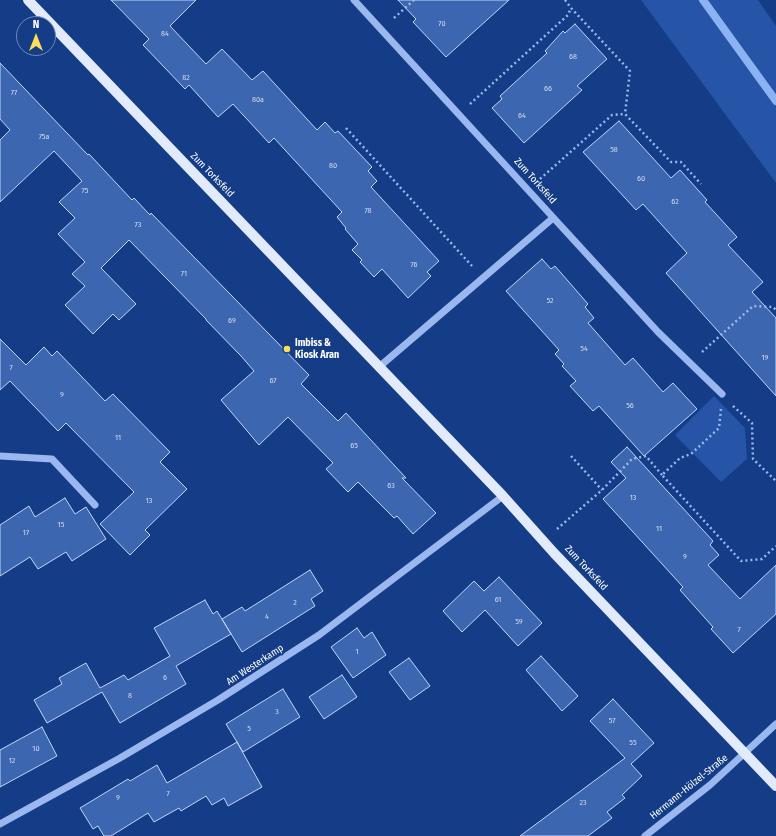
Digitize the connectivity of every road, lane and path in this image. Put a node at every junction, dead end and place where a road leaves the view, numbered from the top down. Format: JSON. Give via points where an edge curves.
{"nodes":[{"id":1,"x":28,"y":0,"type":"edge"},
{"id":2,"x":354,"y":0,"type":"edge"},
{"id":3,"x":414,"y":0,"type":"edge"},
{"id":4,"x":565,"y":0,"type":"edge"},
{"id":5,"x":571,"y":8,"type":"junction"},
{"id":6,"x":381,"y":30,"type":"junction"},
{"id":7,"x":458,"y":114,"type":"junction"},
{"id":8,"x":625,"y":114,"type":"junction"},
{"id":9,"x":346,"y":128,"type":"dead end"},
{"id":10,"x":701,"y":184,"type":"dead end"},
{"id":11,"x":528,"y":190,"type":"junction"},
{"id":12,"x":553,"y":218,"type":"junction"},
{"id":13,"x":482,"y":278,"type":"junction"},
{"id":14,"x":776,"y":310,"type":"edge"},
{"id":15,"x":690,"y":363,"type":"junction"},
{"id":16,"x":378,"y":367,"type":"junction"},
{"id":17,"x":722,"y":394,"type":"joint"},
{"id":18,"x":728,"y":401,"type":"junction"},
{"id":19,"x":0,"y":456,"type":"edge"},
{"id":20,"x":571,"y":456,"type":"dead end"},
{"id":21,"x":662,"y":474,"type":"junction"},
{"id":22,"x":776,"y":481,"type":"edge"},
{"id":23,"x":602,"y":490,"type":"junction"},
{"id":24,"x":503,"y":496,"type":"junction"},
{"id":25,"x":96,"y":505,"type":"dead end"},
{"id":26,"x":543,"y":540,"type":"junction"},
{"id":27,"x":776,"y":546,"type":"edge"},
{"id":28,"x":776,"y":724,"type":"edge"},
{"id":29,"x":745,"y":753,"type":"junction"},
{"id":30,"x":776,"y":786,"type":"edge"},
{"id":31,"x":0,"y":824,"type":"edge"},
{"id":32,"x":645,"y":836,"type":"edge"}],
"edges":[{"from":1,"to":16,"type":"main road","name":"Zum Torksfeld"},
{"from":2,"to":6,"type":"street","name":"Zum Torksfeld"},
{"from":3,"to":6,"type":"path"},
{"from":4,"to":5,"type":"path"},
{"from":5,"to":7,"type":"path","via":[[568,15]]},
{"from":5,"to":8,"type":"path","via":[[630,71]]},
{"from":6,"to":7,"type":"street","name":"Zum Torksfeld"},
{"from":7,"to":11,"type":"street","name":"Zum Torksfeld"},
{"from":8,"to":10,"type":"path","via":[[672,162],[681,162]]},
{"from":8,"to":11,"type":"path","via":[[612,115]]},
{"from":9,"to":13,"type":"path"},
{"from":11,"to":12,"type":"street","name":"Zum Torksfeld"},
{"from":12,"to":13,"type":"street","name":"Zum Torksfeld"},
{"from":12,"to":15,"type":"street","name":"Zum Torksfeld"},
{"from":13,"to":16,"type":"street","name":"Zum Torksfeld"},
{"from":14,"to":15,"type":"path","via":[[773,307],[753,306]]},
{"from":15,"to":17,"type":"street","name":"Zum Torksfeld"},
{"from":16,"to":24,"type":"main road","name":"Zum Torksfeld"},
{"from":17,"to":18,"type":"path"},
{"from":18,"to":21,"type":"path","via":[[721,407],[719,428],[691,454],[680,458]]},
{"from":18,"to":22,"type":"path","via":[[752,423],[753,459]]},
{"from":19,"to":25,"type":"street","via":[[52,459]]},
{"from":20,"to":23,"type":"path"},
{"from":21,"to":23,"type":"path","via":[[646,456],[632,459]]},
{"from":21,"to":27,"type":"path","via":[[741,561],[762,559]]},
{"from":23,"to":26,"type":"path"},
{"from":24,"to":26,"type":"main road","name":"Zum Torksfeld"},
{"from":24,"to":31,"type":"street","name":"Am Westerkamp","via":[[319,635],[218,700]]},
{"from":26,"to":29,"type":"main road","name":"Zum Torksfeld"},
{"from":28,"to":29,"type":"street","name":"Hermann-Hölzel-Straße"},
{"from":29,"to":30,"type":"main road","name":"Zum Torksfeld"},
{"from":29,"to":32,"type":"street","name":"Hermann-Hölzel-Straße","via":[[710,785]]}]}
